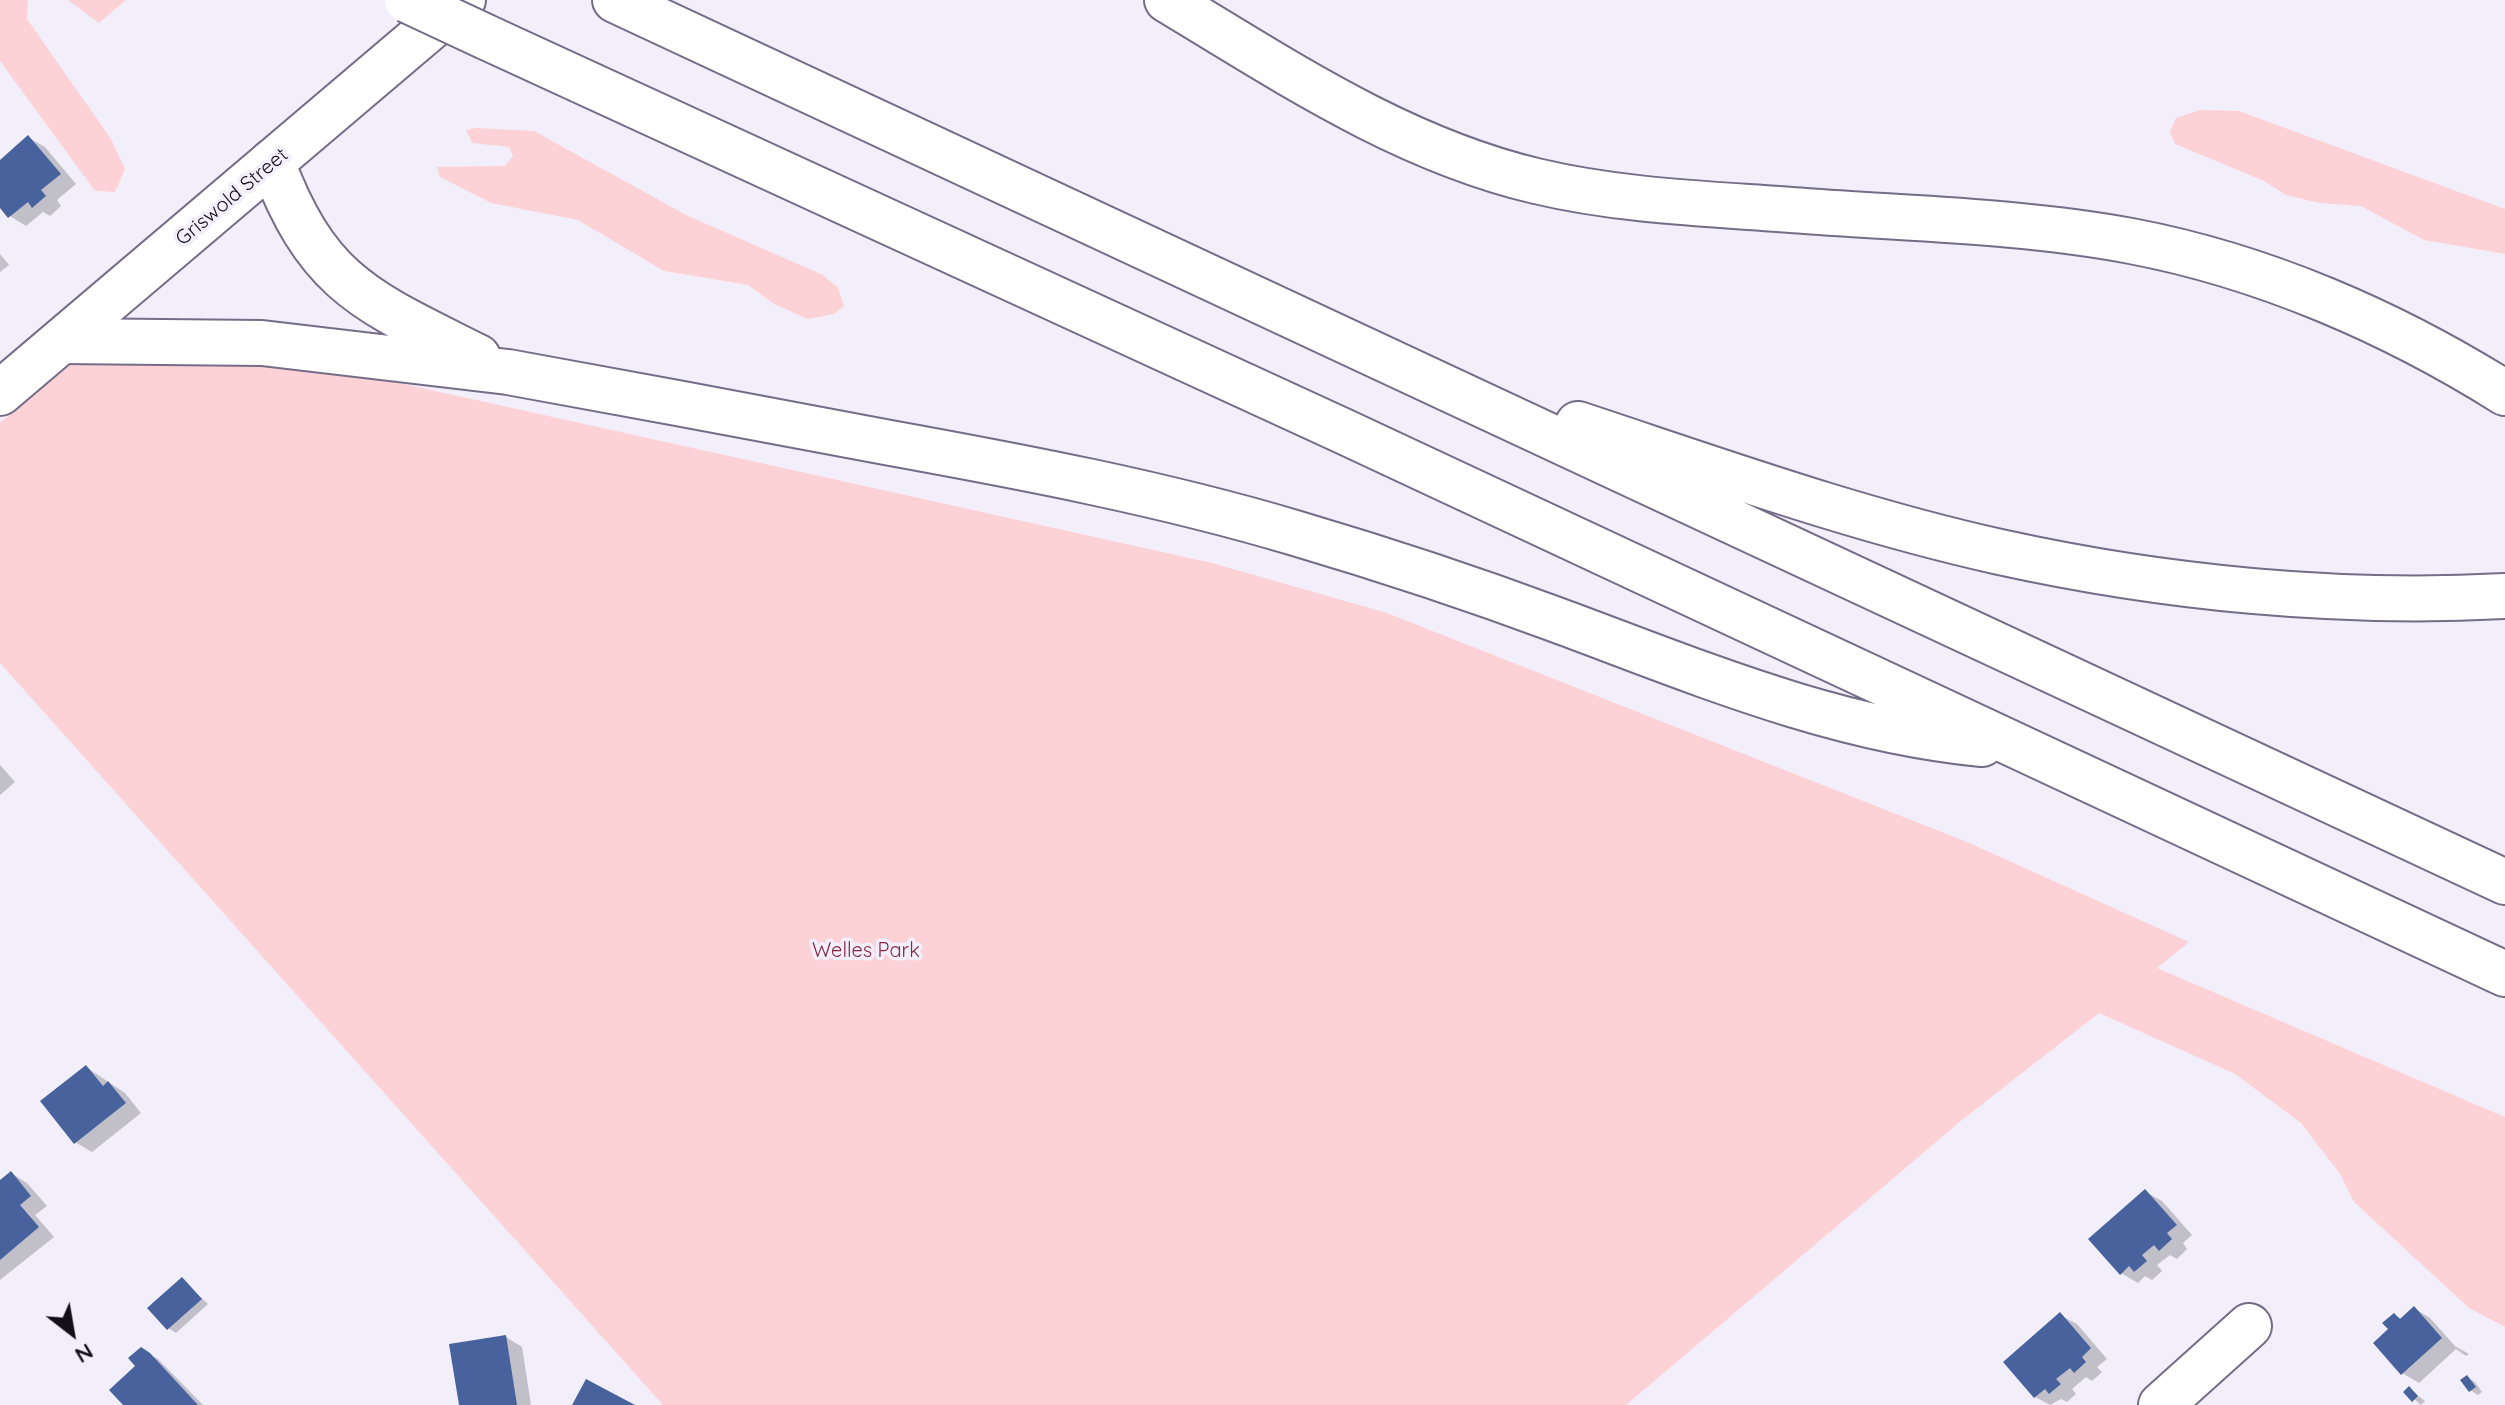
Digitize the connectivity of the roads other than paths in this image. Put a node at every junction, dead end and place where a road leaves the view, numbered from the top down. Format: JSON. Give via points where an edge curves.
{"nodes":[{"id":1,"x":407,"y":0,"type":"edge"},
{"id":2,"x":463,"y":0,"type":"edge"},
{"id":3,"x":615,"y":0,"type":"edge"},
{"id":4,"x":1167,"y":0,"type":"edge"},
{"id":5,"x":272,"y":162,"type":"junction"},
{"id":6,"x":62,"y":341,"type":"junction"},
{"id":7,"x":508,"y":372,"type":"junction"},
{"id":8,"x":1429,"y":381,"type":"junction"},
{"id":9,"x":0,"y":393,"type":"edge"},
{"id":10,"x":2505,"y":393,"type":"edge"},
{"id":11,"x":2505,"y":596,"type":"edge"},
{"id":12,"x":2016,"y":745,"type":"junction"},
{"id":13,"x":2505,"y":882,"type":"edge"},
{"id":14,"x":2505,"y":974,"type":"edge"},
{"id":15,"x":2249,"y":1326,"type":"dead end"},
{"id":16,"x":2161,"y":1405,"type":"edge"}],
"edges":[{"from":1,"to":12,"type":"main road","bridge":true},
{"from":2,"to":5,"type":"main road","name":"Griswold Street"},
{"from":3,"to":8,"type":"main road"},
{"from":4,"to":10,"type":"main road","via":[[1373,121],[1496,170],[1609,195],[2021,228],[2177,251],[2321,299],[2423,346]]},
{"from":5,"to":6,"type":"main road","name":"Griswold Street"},
{"from":5,"to":7,"type":"main road","via":[[305,233],[337,276],[394,313]]},
{"from":6,"to":7,"type":"main road","via":[[262,343]]},
{"from":6,"to":9,"type":"main road","name":"Griswold Street"},
{"from":7,"to":12,"type":"main road","via":[[1177,501],[1386,561],[1824,713],[1907,733]]},
{"from":8,"to":11,"type":"main road","via":[[1548,414],[1815,502],[2003,553],[2234,587],[2360,596]]},
{"from":8,"to":13,"type":"main road"},
{"from":12,"to":14,"type":"main road"},
{"from":15,"to":16,"type":"main road"}]}
